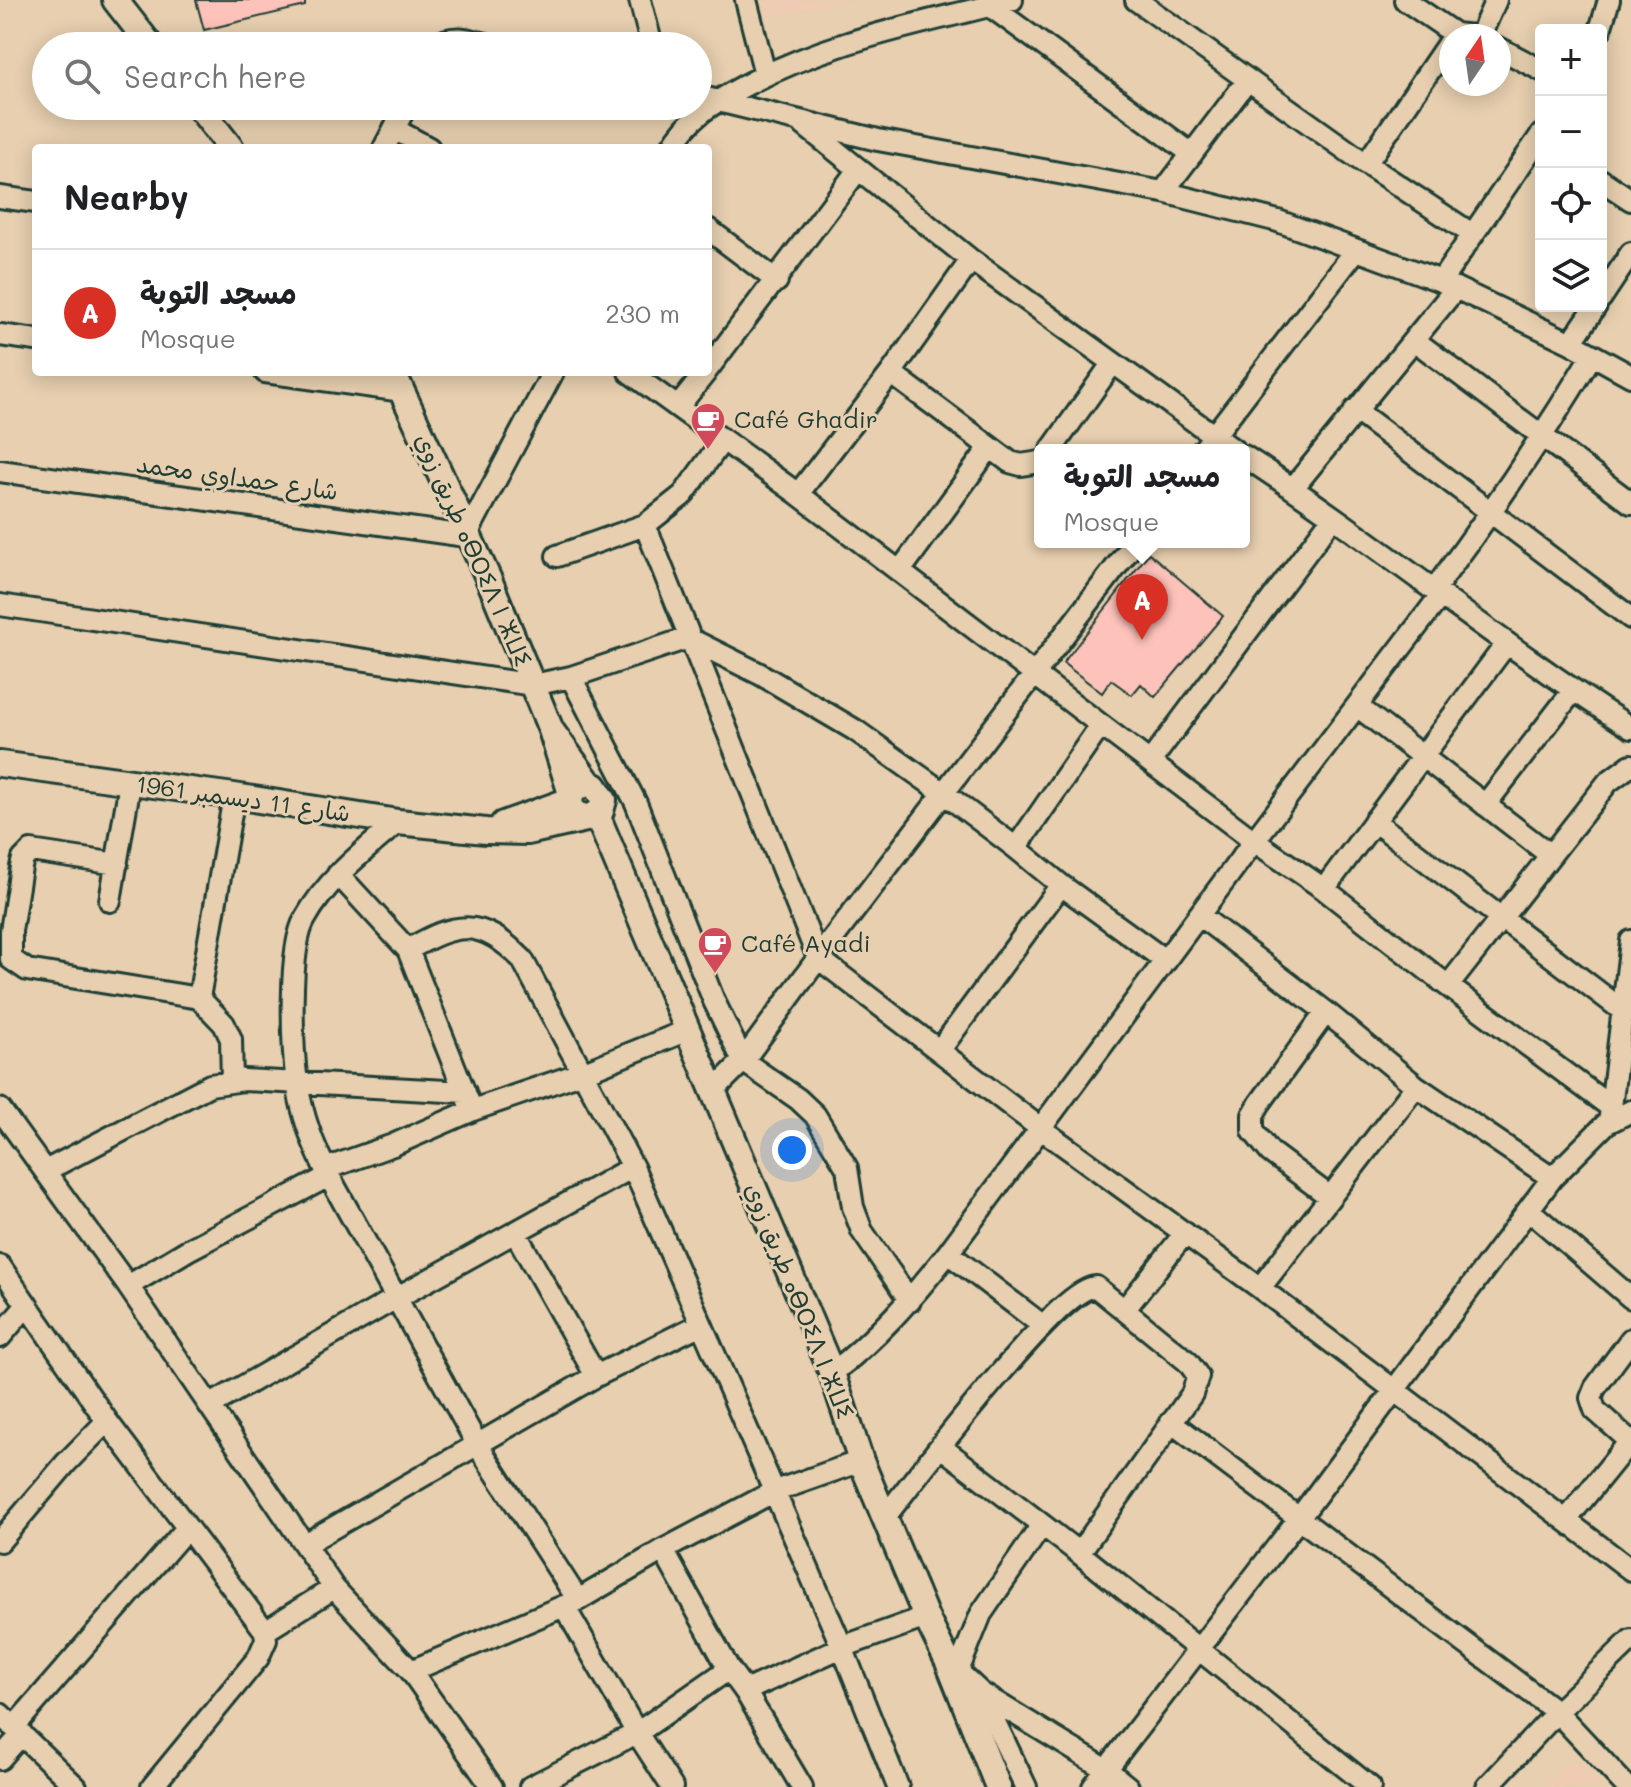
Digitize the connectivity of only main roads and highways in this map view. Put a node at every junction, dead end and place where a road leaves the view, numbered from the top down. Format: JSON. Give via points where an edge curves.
{"nodes":[{"id":1,"x":115,"y":0,"type":"edge"},
{"id":2,"x":140,"y":32,"type":"edge"},
{"id":3,"x":209,"y":120,"type":"edge"},
{"id":4,"x":228,"y":144,"type":"edge"},
{"id":5,"x":398,"y":382,"type":"edge"},
{"id":6,"x":0,"y":764,"type":"edge"},
{"id":7,"x":577,"y":793,"type":"junction"},
{"id":8,"x":592,"y":817,"type":"junction"},
{"id":9,"x":486,"y":831,"type":"junction"},
{"id":10,"x":998,"y":1787,"type":"edge"}],
"edges":[{"from":1,"to":2,"type":"main road"},
{"from":3,"to":4,"type":"main road"},
{"from":5,"to":7,"type":"main road","name":"طريق زوي ⴰⴱⵔⵉⴷ ⵏ ⵣⵡⵉ","via":[[490,582]]},
{"from":6,"to":9,"type":"main road","name":"شارع 11 ديسمبر 1961"},
{"from":7,"to":8,"type":"main road","name":"طريق زوي ⴰⴱⵔⵉⴷ ⵏ ⵣⵡⵉ","via":[[600,790],[604,800]]},
{"from":7,"to":9,"type":"main road"},
{"from":8,"to":9,"type":"main road","name":"شارع 11 ديسمبر 1961","via":[[527,832]]},
{"from":8,"to":10,"type":"main road","name":"طريق زوي ⴰⴱⵔⵉⴷ ⵏ ⵣⵡⵉ","via":[[714,1090]]}]}
